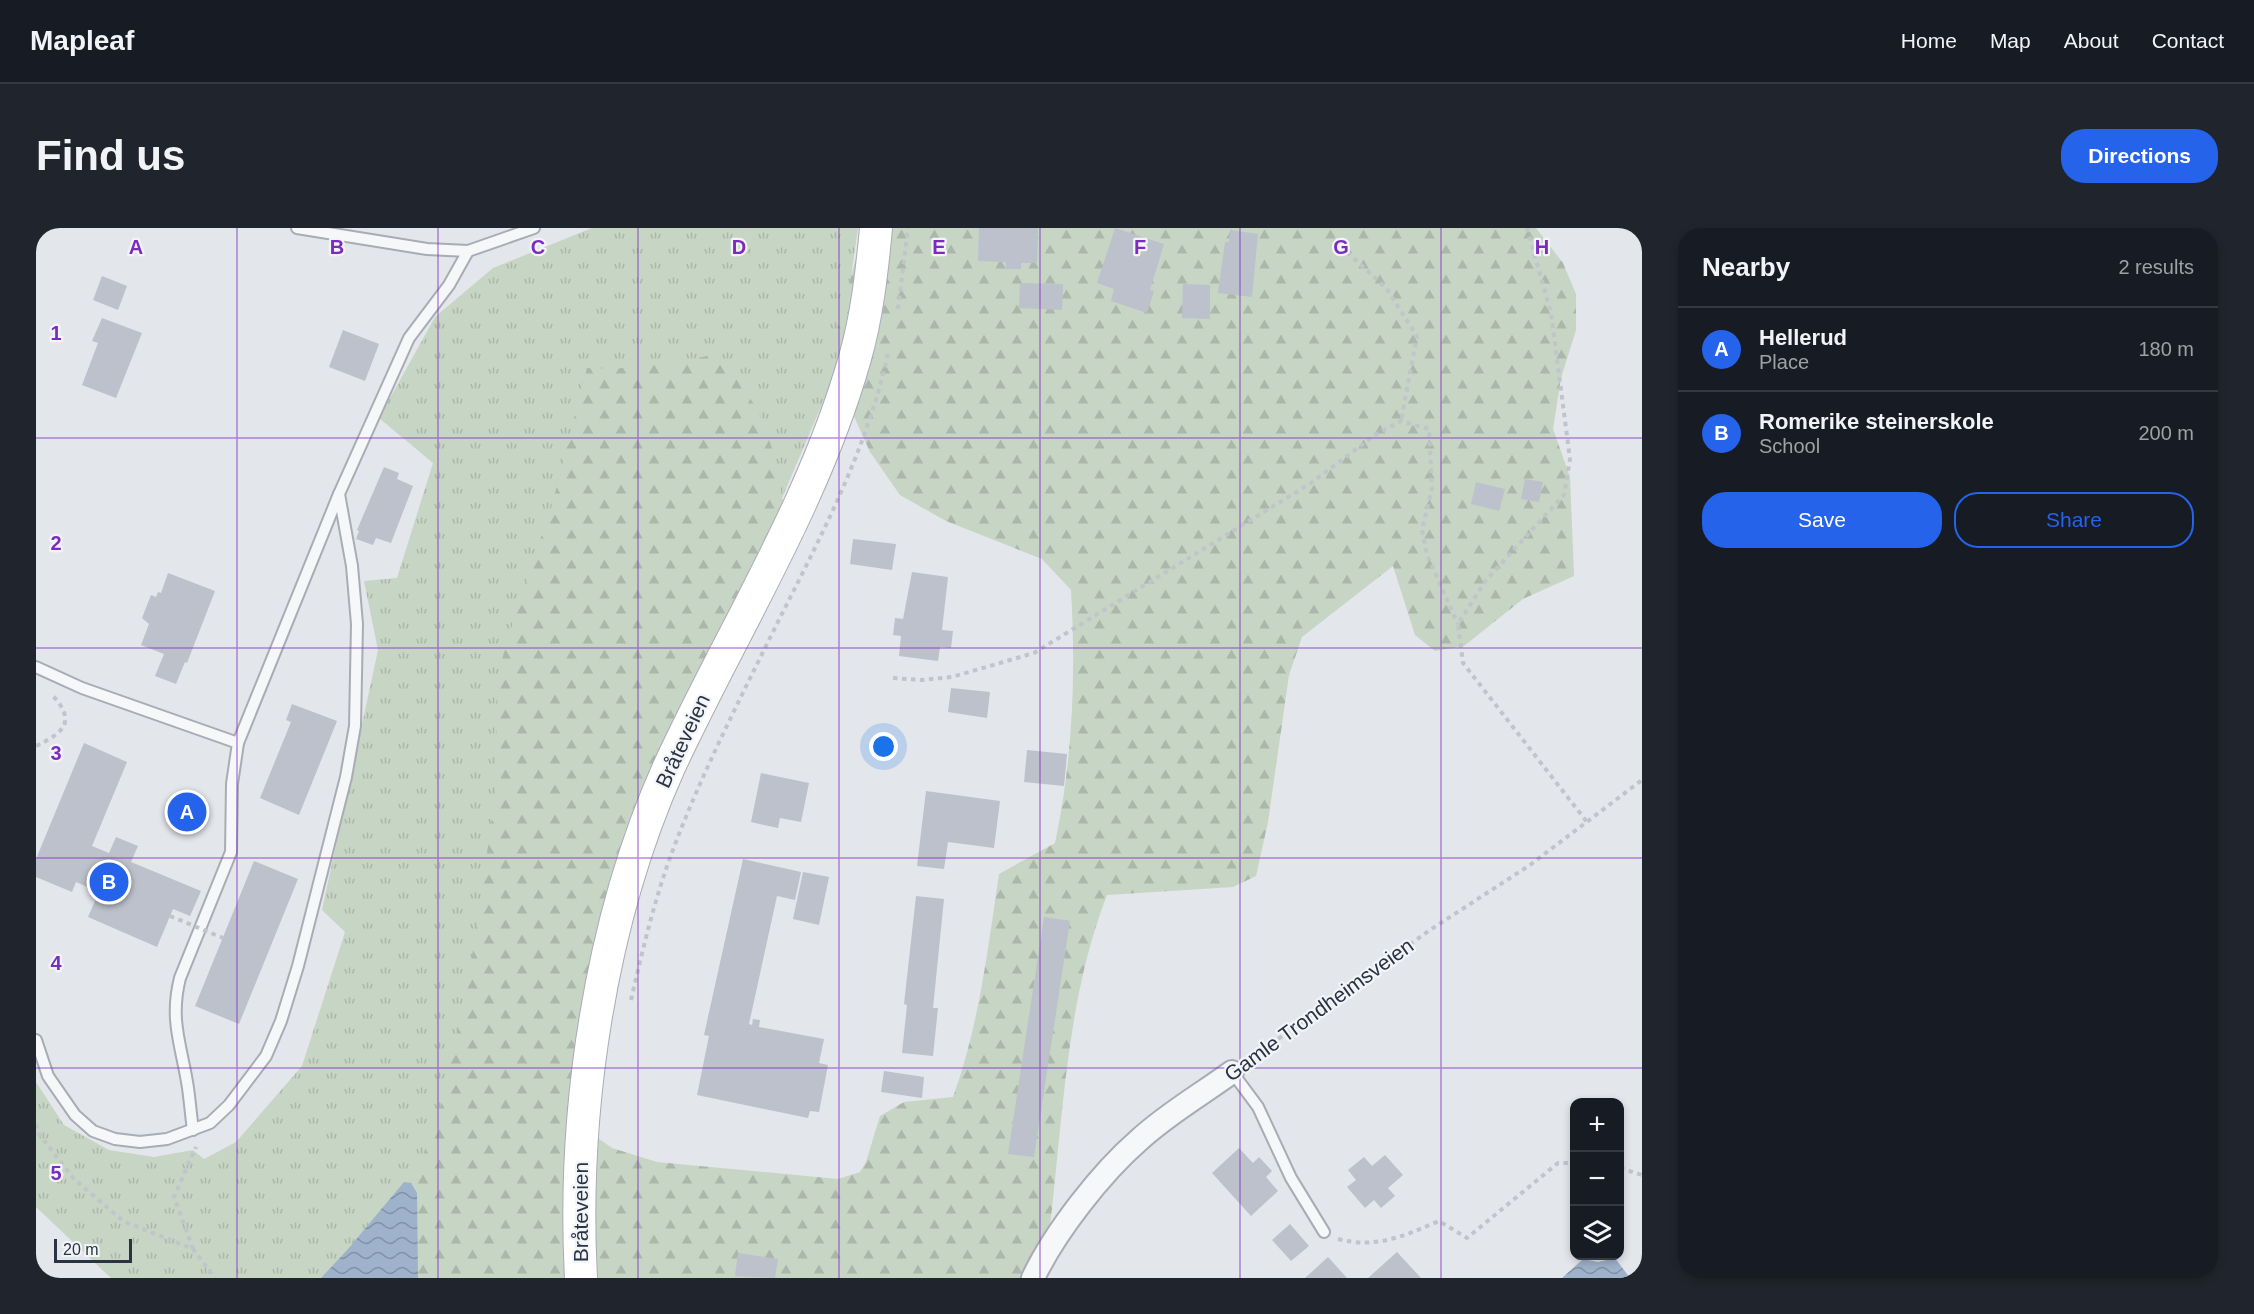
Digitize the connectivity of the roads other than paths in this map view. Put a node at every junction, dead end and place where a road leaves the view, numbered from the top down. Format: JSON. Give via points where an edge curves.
{"nodes":[{"id":1,"x":297,"y":228,"type":"edge"},
{"id":2,"x":534,"y":228,"type":"edge"},
{"id":3,"x":876,"y":228,"type":"edge"},
{"id":4,"x":468,"y":251,"type":"junction"},
{"id":5,"x":339,"y":494,"type":"junction"},
{"id":6,"x":36,"y":667,"type":"edge"},
{"id":7,"x":238,"y":743,"type":"junction"},
{"id":8,"x":36,"y":1040,"type":"edge"},
{"id":9,"x":1232,"y":1072,"type":"joint"},
{"id":10,"x":193,"y":1130,"type":"junction"},
{"id":11,"x":1324,"y":1232,"type":"road end"},
{"id":12,"x":581,"y":1278,"type":"edge"},
{"id":13,"x":1033,"y":1278,"type":"edge"}],
"edges":[{"from":1,"to":4,"type":"lane","via":[[427,249]]},
{"from":2,"to":4,"type":"lane"},
{"from":3,"to":12,"type":"main road","name":"Bråteveien","via":[[870,288],[856,357],[833,426],[800,507],[665,777],[629,876],[600,1005],[585,1102],[579,1204]]},
{"from":4,"to":5,"type":"lane","via":[[449,285],[410,338]]},
{"from":5,"to":7,"type":"lane"},
{"from":5,"to":10,"type":"lane","via":[[352,566],[357,624],[355,726],[346,777],[298,966],[266,1056],[249,1081],[210,1122]]},
{"from":6,"to":7,"type":"lane","via":[[93,692]]},
{"from":7,"to":10,"type":"lane","via":[[232,784],[231,852],[174,1000]]},
{"from":8,"to":10,"type":"lane","via":[[48,1076],[75,1114],[93,1131],[140,1142],[167,1139]]},
{"from":9,"to":11,"type":"lane","via":[[1258,1107],[1291,1178]]},
{"from":9,"to":13,"type":"street","name":"Gamle Trondheimsveien","via":[[1139,1140],[1080,1204],[1044,1254]]}]}
